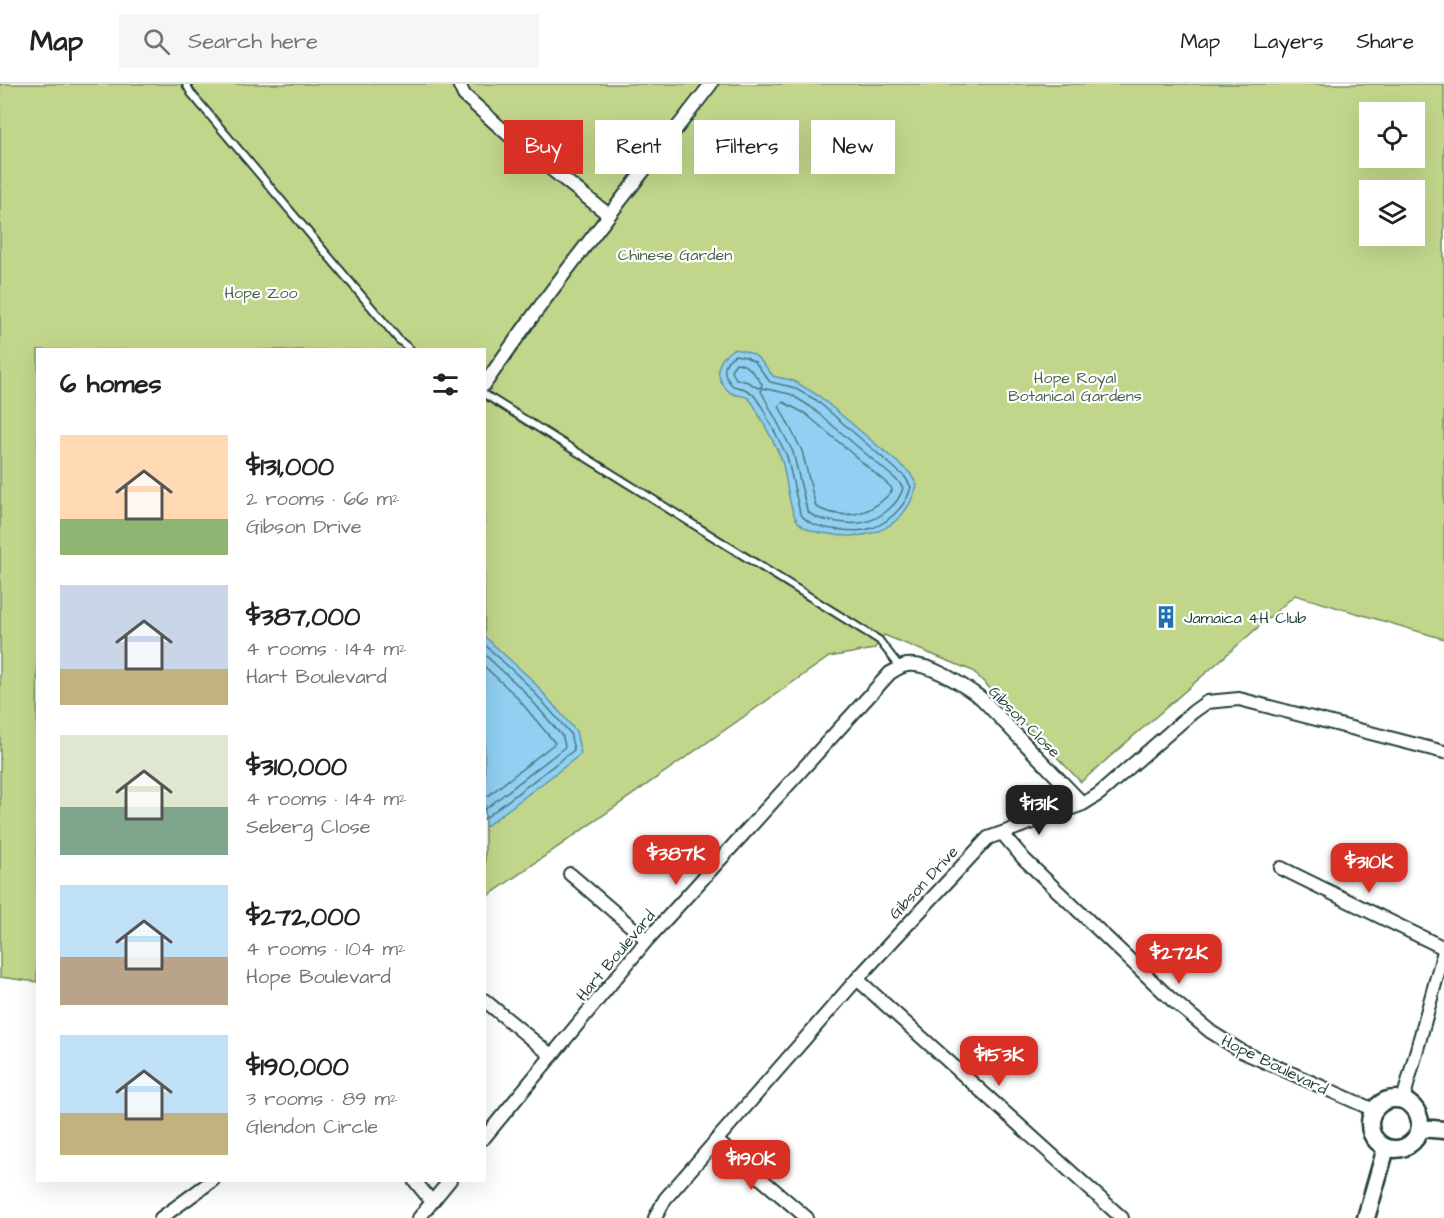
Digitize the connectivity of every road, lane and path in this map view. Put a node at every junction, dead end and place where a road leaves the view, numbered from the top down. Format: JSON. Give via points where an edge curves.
{"nodes":[{"id":1,"x":186,"y":84,"type":"edge"},
{"id":2,"x":459,"y":84,"type":"edge"},
{"id":3,"x":711,"y":84,"type":"edge"},
{"id":4,"x":609,"y":215,"type":"junction"},
{"id":5,"x":409,"y":348,"type":"edge"},
{"id":6,"x":486,"y":382,"type":"edge"},
{"id":7,"x":486,"y":395,"type":"edge"},
{"id":8,"x":900,"y":667,"type":"junction"},
{"id":9,"x":1444,"y":752,"type":"edge"},
{"id":10,"x":1083,"y":804,"type":"junction"},
{"id":11,"x":1002,"y":833,"type":"junction"},
{"id":12,"x":1281,"y":868,"type":"dead end"},
{"id":13,"x":570,"y":874,"type":"dead end"},
{"id":14,"x":647,"y":940,"type":"junction"},
{"id":15,"x":1444,"y":949,"type":"edge"},
{"id":16,"x":857,"y":979,"type":"junction"},
{"id":17,"x":486,"y":1002,"type":"edge"},
{"id":18,"x":552,"y":1056,"type":"junction"},
{"id":19,"x":1403,"y":1100,"type":"junction"},
{"id":20,"x":1374,"y":1110,"type":"junction"},
{"id":21,"x":1420,"y":1128,"type":"junction"},
{"id":22,"x":1444,"y":1130,"type":"edge"},
{"id":23,"x":486,"y":1136,"type":"edge"},
{"id":24,"x":716,"y":1140,"type":"junction"},
{"id":25,"x":1386,"y":1148,"type":"junction"},
{"id":26,"x":210,"y":1182,"type":"edge"},
{"id":27,"x":416,"y":1182,"type":"edge"},
{"id":28,"x":448,"y":1182,"type":"edge"},
{"id":29,"x":432,"y":1202,"type":"junction"},
{"id":30,"x":161,"y":1218,"type":"edge"},
{"id":31,"x":419,"y":1218,"type":"edge"},
{"id":32,"x":656,"y":1218,"type":"edge"},
{"id":33,"x":807,"y":1218,"type":"edge"},
{"id":34,"x":1122,"y":1218,"type":"edge"},
{"id":35,"x":1366,"y":1218,"type":"edge"}],
"edges":[{"from":1,"to":5,"type":"lane"},
{"from":2,"to":4,"type":"street","via":[[464,95],[512,138]]},
{"from":3,"to":4,"type":"street"},
{"from":4,"to":6,"type":"street"},
{"from":7,"to":8,"type":"lane","via":[[879,640]]},
{"from":8,"to":10,"type":"street","name":"Gibson Close","via":[[921,666],[961,683],[981,698]]},
{"from":8,"to":14,"type":"street","name":"Hart Boulevard","via":[[890,673]]},
{"from":9,"to":10,"type":"street","name":"Gibson Drive","via":[[1239,699],[1223,699],[1207,702],[1192,712]]},
{"from":10,"to":11,"type":"street","name":"Gibson Drive"},
{"from":11,"to":16,"type":"street","name":"Gibson Drive","via":[[987,838]]},
{"from":11,"to":20,"type":"street","name":"Hope Boulevard","via":[[1024,859],[1171,999],[1211,1032],[1243,1052]]},
{"from":12,"to":15,"type":"street"},
{"from":13,"to":14,"type":"street"},
{"from":14,"to":18,"type":"street","name":"Hart Boulevard"},
{"from":15,"to":19,"type":"street"},
{"from":16,"to":24,"type":"street","name":"Gibson Drive"},
{"from":16,"to":34,"type":"street"},
{"from":17,"to":18,"type":"street"},
{"from":18,"to":23,"type":"street","name":"Hart Boulevard"},
{"from":19,"to":20,"type":"street","via":[[1387,1100]]},
{"from":19,"to":21,"type":"street","via":[[1418,1114]]},
{"from":20,"to":25,"type":"street","via":[[1371,1131],[1374,1139]]},
{"from":21,"to":22,"type":"street"},
{"from":21,"to":25,"type":"street","via":[[1408,1146]]},
{"from":24,"to":32,"type":"street","name":"Gibson Drive","via":[[665,1199]]},
{"from":24,"to":33,"type":"street"},
{"from":25,"to":35,"type":"street"},
{"from":26,"to":30,"type":"street"},
{"from":27,"to":29,"type":"street"},
{"from":28,"to":29,"type":"street"},
{"from":29,"to":31,"type":"street"}]}
